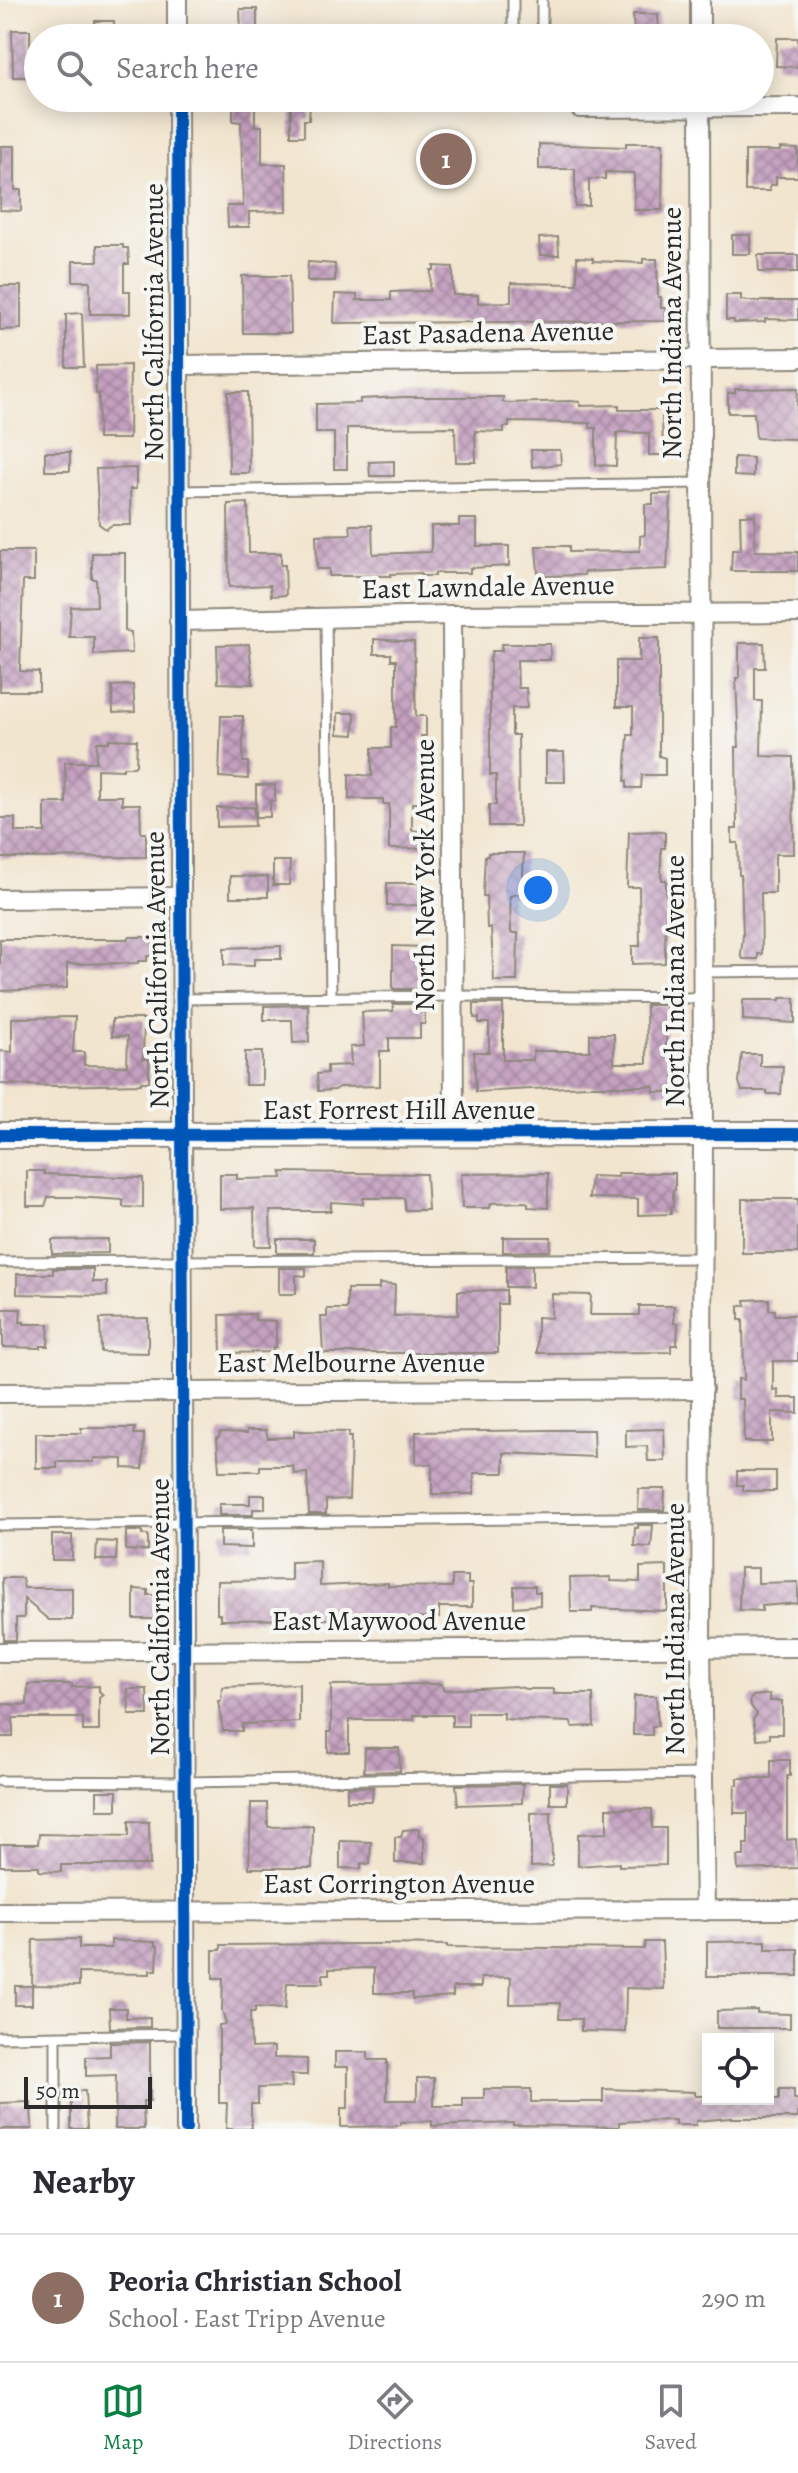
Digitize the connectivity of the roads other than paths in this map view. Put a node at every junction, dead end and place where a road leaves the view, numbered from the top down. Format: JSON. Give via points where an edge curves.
{"nodes":[{"id":1,"x":177,"y":0,"type":"edge"},
{"id":2,"x":513,"y":0,"type":"edge"},
{"id":3,"x":542,"y":0,"type":"edge"},
{"id":4,"x":700,"y":0,"type":"edge"},
{"id":5,"x":177,"y":24,"type":"edge"},
{"id":6,"x":513,"y":24,"type":"edge"},
{"id":7,"x":542,"y":24,"type":"edge"},
{"id":8,"x":700,"y":24,"type":"edge"},
{"id":9,"x":774,"y":106,"type":"edge"},
{"id":10,"x":798,"y":107,"type":"edge"},
{"id":11,"x":178,"y":112,"type":"edge"},
{"id":12,"x":700,"y":112,"type":"edge"},
{"id":13,"x":699,"y":358,"type":"junction"},
{"id":14,"x":798,"y":358,"type":"edge"},
{"id":15,"x":179,"y":365,"type":"junction"},
{"id":16,"x":700,"y":483,"type":"junction"},
{"id":17,"x":179,"y":491,"type":"junction"},
{"id":18,"x":701,"y":612,"type":"junction"},
{"id":19,"x":798,"y":613,"type":"edge"},
{"id":20,"x":452,"y":615,"type":"junction"},
{"id":21,"x":326,"y":618,"type":"junction"},
{"id":22,"x":179,"y":621,"type":"junction"},
{"id":23,"x":179,"y":897,"type":"junction"},
{"id":24,"x":0,"y":899,"type":"edge"},
{"id":25,"x":798,"y":971,"type":"edge"},
{"id":26,"x":703,"y":972,"type":"junction"},
{"id":27,"x":453,"y":996,"type":"junction"},
{"id":28,"x":331,"y":997,"type":"junction"},
{"id":29,"x":703,"y":998,"type":"junction"},
{"id":30,"x":181,"y":999,"type":"junction"},
{"id":31,"x":184,"y":1134,"type":"junction"},
{"id":32,"x":454,"y":1134,"type":"junction"},
{"id":33,"x":798,"y":1134,"type":"edge"},
{"id":34,"x":0,"y":1135,"type":"edge"},
{"id":35,"x":703,"y":1135,"type":"junction"},
{"id":36,"x":703,"y":1258,"type":"junction"},
{"id":37,"x":0,"y":1262,"type":"edge"},
{"id":38,"x":184,"y":1262,"type":"junction"},
{"id":39,"x":703,"y":1389,"type":"junction"},
{"id":40,"x":185,"y":1392,"type":"junction"},
{"id":41,"x":0,"y":1393,"type":"edge"},
{"id":42,"x":702,"y":1517,"type":"junction"},
{"id":43,"x":185,"y":1524,"type":"junction"},
{"id":44,"x":0,"y":1525,"type":"edge"},
{"id":45,"x":701,"y":1647,"type":"junction"},
{"id":46,"x":798,"y":1647,"type":"edge"},
{"id":47,"x":185,"y":1650,"type":"junction"},
{"id":48,"x":0,"y":1652,"type":"edge"},
{"id":49,"x":703,"y":1774,"type":"junction"},
{"id":50,"x":0,"y":1781,"type":"edge"},
{"id":51,"x":184,"y":1782,"type":"junction"},
{"id":52,"x":798,"y":1910,"type":"edge"},
{"id":53,"x":705,"y":1911,"type":"junction"},
{"id":54,"x":0,"y":1912,"type":"edge"},
{"id":55,"x":183,"y":1912,"type":"junction"},
{"id":56,"x":185,"y":2034,"type":"junction"},
{"id":57,"x":0,"y":2037,"type":"edge"},
{"id":58,"x":56,"y":2037,"type":"junction"},
{"id":59,"x":56,"y":2129,"type":"edge"},
{"id":60,"x":186,"y":2129,"type":"edge"}],
"edges":[{"from":1,"to":5,"type":"street"},
{"from":2,"to":6,"type":"lane"},
{"from":3,"to":7,"type":"lane"},
{"from":4,"to":8,"type":"street"},
{"from":9,"to":10,"type":"street"},
{"from":11,"to":15,"type":"street","name":"North California Avenue"},
{"from":12,"to":13,"type":"street","name":"North Indiana Avenue"},
{"from":13,"to":14,"type":"street","name":"East Pasadena Avenue"},
{"from":13,"to":15,"type":"street","name":"East Pasadena Avenue"},
{"from":13,"to":16,"type":"street","name":"North Indiana Avenue"},
{"from":15,"to":17,"type":"street","name":"North California Avenue"},
{"from":16,"to":17,"type":"lane"},
{"from":16,"to":18,"type":"street","name":"North Indiana Avenue"},
{"from":17,"to":22,"type":"street","name":"North California Avenue"},
{"from":18,"to":19,"type":"street","name":"East Lawndale Avenue"},
{"from":18,"to":20,"type":"street","name":"East Lawndale Avenue"},
{"from":18,"to":26,"type":"street","name":"North Indiana Avenue"},
{"from":20,"to":21,"type":"street","name":"East Lawndale Avenue"},
{"from":20,"to":27,"type":"street","name":"North New York Avenue"},
{"from":21,"to":22,"type":"street","name":"East Lawndale Avenue"},
{"from":21,"to":28,"type":"lane"},
{"from":22,"to":23,"type":"street","name":"North California Avenue"},
{"from":23,"to":24,"type":"street"},
{"from":23,"to":30,"type":"street","name":"North California Avenue"},
{"from":25,"to":26,"type":"lane"},
{"from":26,"to":29,"type":"street","name":"North Indiana Avenue"},
{"from":27,"to":28,"type":"lane"},
{"from":27,"to":29,"type":"lane"},
{"from":27,"to":32,"type":"street","name":"North New York Avenue"},
{"from":28,"to":30,"type":"lane"},
{"from":29,"to":35,"type":"street","name":"North Indiana Avenue"},
{"from":30,"to":31,"type":"street","name":"North California Avenue"},
{"from":31,"to":32,"type":"main road","name":"East Forrest Hill Avenue"},
{"from":31,"to":34,"type":"main road","name":"East Forrest Hill Avenue"},
{"from":31,"to":38,"type":"street","name":"North California Avenue"},
{"from":32,"to":35,"type":"main road","name":"East Forrest Hill Avenue"},
{"from":33,"to":35,"type":"main road","name":"East Forrest Hill Avenue"},
{"from":35,"to":36,"type":"street","name":"North Indiana Avenue"},
{"from":36,"to":38,"type":"lane"},
{"from":36,"to":39,"type":"street","name":"North Indiana Avenue"},
{"from":37,"to":38,"type":"lane"},
{"from":38,"to":40,"type":"street","name":"North California Avenue"},
{"from":39,"to":40,"type":"street","name":"East Melbourne Avenue"},
{"from":39,"to":42,"type":"street","name":"North Indiana Avenue"},
{"from":40,"to":41,"type":"street","name":"East Melbourne Avenue"},
{"from":40,"to":43,"type":"street","name":"North California Avenue"},
{"from":42,"to":43,"type":"lane"},
{"from":42,"to":45,"type":"street","name":"North Indiana Avenue"},
{"from":43,"to":44,"type":"lane"},
{"from":43,"to":47,"type":"street","name":"North California Avenue"},
{"from":45,"to":46,"type":"street","name":"East Maywood Avenue"},
{"from":45,"to":47,"type":"street","name":"East Maywood Avenue"},
{"from":45,"to":49,"type":"street","name":"North Indiana Avenue"},
{"from":47,"to":48,"type":"street","name":"East Maywood Avenue"},
{"from":47,"to":51,"type":"street","name":"North California Avenue"},
{"from":49,"to":51,"type":"lane"},
{"from":49,"to":53,"type":"street","name":"North Indiana Avenue"},
{"from":50,"to":51,"type":"lane"},
{"from":51,"to":55,"type":"street","name":"North California Avenue"},
{"from":52,"to":53,"type":"street","name":"East Corrington Avenue"},
{"from":53,"to":55,"type":"street","name":"East Corrington Avenue"},
{"from":54,"to":55,"type":"street","name":"East Corrington Avenue"},
{"from":55,"to":56,"type":"street","name":"North California Avenue"},
{"from":56,"to":58,"type":"lane"},
{"from":56,"to":60,"type":"street","name":"North California Avenue"},
{"from":57,"to":58,"type":"lane"},
{"from":58,"to":59,"type":"lane"}]}
